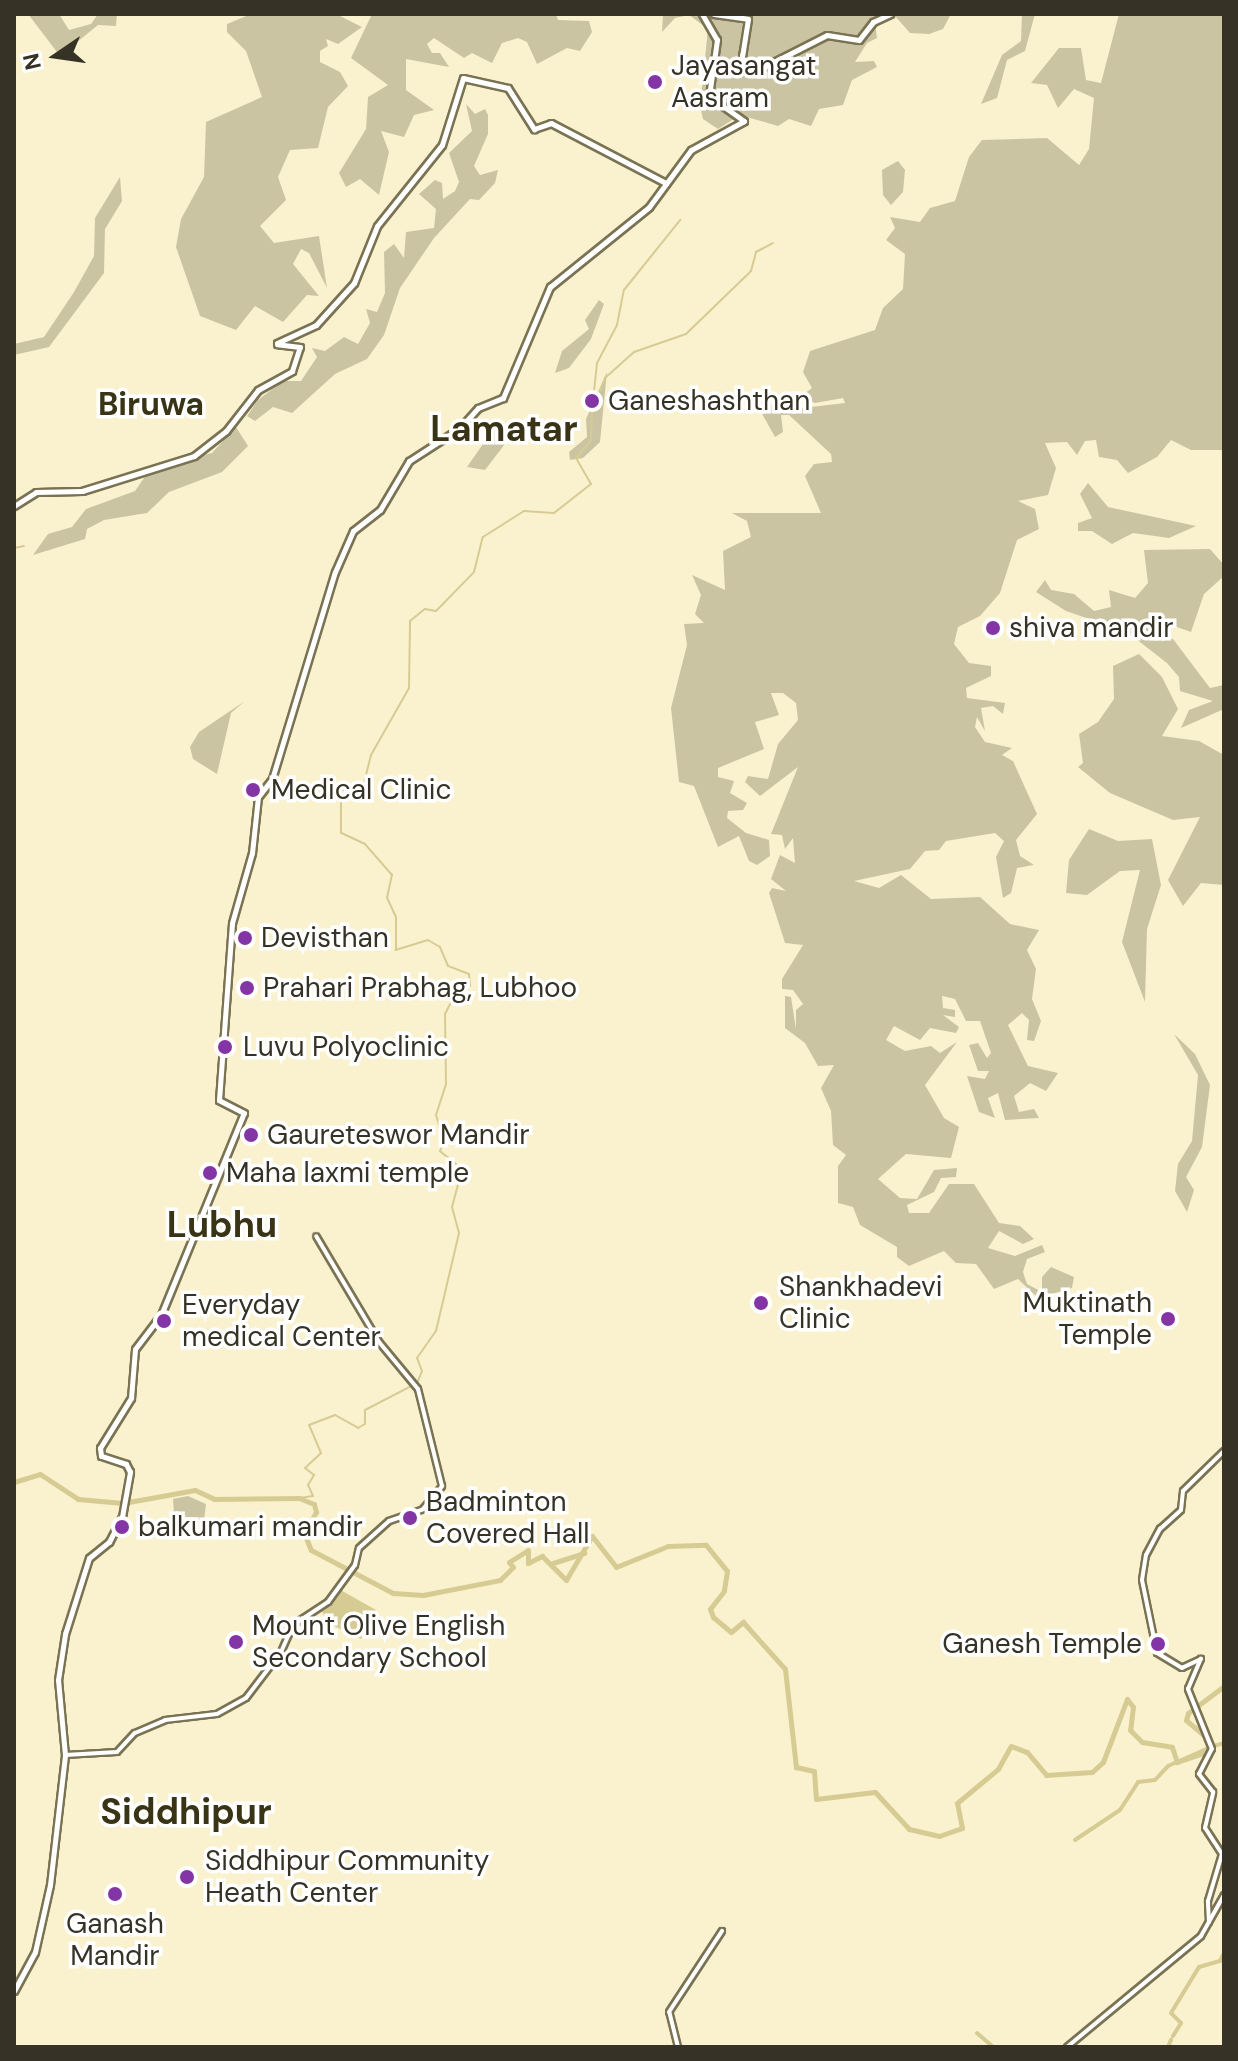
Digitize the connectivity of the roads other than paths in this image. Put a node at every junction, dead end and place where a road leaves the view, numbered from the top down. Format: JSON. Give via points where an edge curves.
{"nodes":[{"id":1,"x":702,"y":14,"type":"edge"},
{"id":2,"x":714,"y":14,"type":"edge"},
{"id":3,"x":890,"y":14,"type":"edge"},
{"id":4,"x":666,"y":183,"type":"junction"},
{"id":5,"x":14,"y":506,"type":"edge"},
{"id":6,"x":316,"y":1236,"type":"dead end"},
{"id":7,"x":1224,"y":1451,"type":"edge"},
{"id":8,"x":65,"y":1755,"type":"junction"},
{"id":9,"x":1224,"y":1895,"type":"edge"},
{"id":10,"x":1209,"y":1922,"type":"junction"},
{"id":11,"x":722,"y":1931,"type":"dead end"},
{"id":12,"x":14,"y":1991,"type":"edge"},
{"id":13,"x":678,"y":2047,"type":"edge"},
{"id":14,"x":1067,"y":2047,"type":"edge"}],
"edges":[{"from":1,"to":4,"type":"main road","via":[[717,40],[709,96],[744,121],[691,150]]},
{"from":2,"to":3,"type":"main road","via":[[748,19],[742,55],[744,71],[752,73],[827,35],[859,40],[873,22]]},
{"from":4,"to":5,"type":"main road","via":[[551,123],[534,129],[506,87],[463,78],[442,145],[377,226],[354,283],[316,325],[277,343],[300,347],[292,371],[258,390],[229,428],[194,456],[78,492],[36,492]]},
{"from":4,"to":8,"type":"main road","via":[[624,231],[588,251],[550,287],[503,398],[481,405],[460,428],[409,461],[380,510],[353,531],[335,572],[272,779],[258,797],[252,853],[232,923],[219,1100],[244,1113],[161,1315],[135,1349],[131,1398],[100,1448],[101,1456],[129,1468],[122,1509],[109,1542],[89,1558],[65,1634],[58,1680]]},
{"from":6,"to":8,"type":"street","via":[[379,1342],[414,1385],[444,1480],[423,1509],[389,1521],[359,1548],[355,1565],[325,1606],[293,1625],[281,1652],[241,1702],[212,1715],[165,1720],[135,1733],[117,1752]]},
{"from":7,"to":10,"type":"street","via":[[1183,1491],[1181,1510],[1158,1532],[1142,1571],[1157,1653],[1182,1668],[1201,1659],[1188,1689],[1212,1751],[1199,1772],[1213,1792],[1205,1825],[1222,1854],[1208,1901]]},
{"from":8,"to":12,"type":"main road","via":[[45,1916]]},
{"from":9,"to":10,"type":"street"},
{"from":10,"to":14,"type":"street","via":[[1127,2003]]},
{"from":11,"to":13,"type":"street","via":[[669,2012]]}]}
